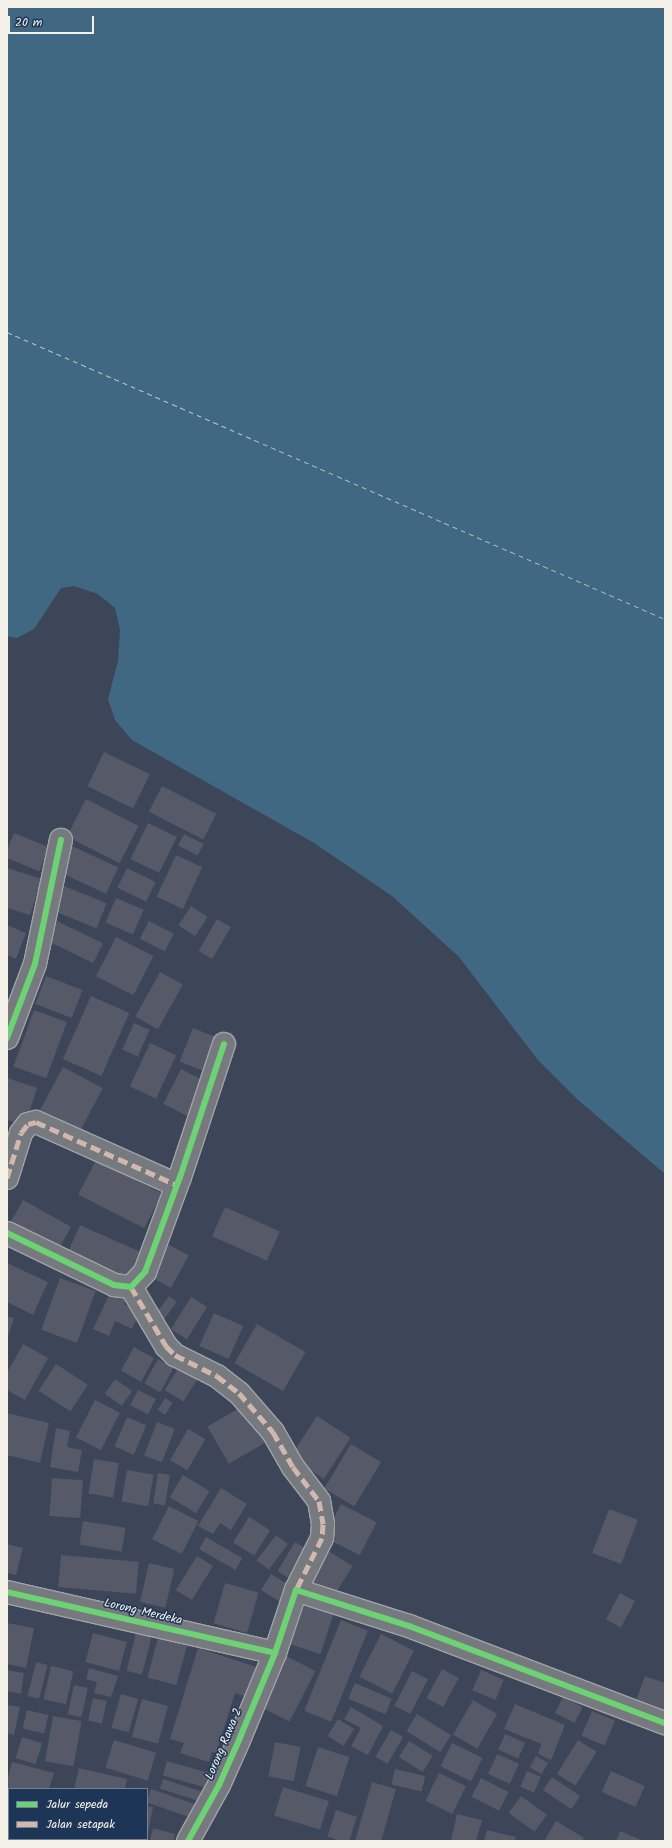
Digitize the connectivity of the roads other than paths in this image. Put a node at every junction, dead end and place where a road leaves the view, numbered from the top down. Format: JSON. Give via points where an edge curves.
{"nodes":[{"id":1,"x":61,"y":840,"type":"dead end"},
{"id":2,"x":7,"y":1038,"type":"edge"},
{"id":3,"x":224,"y":1044,"type":"dead end"},
{"id":4,"x":7,"y":1178,"type":"edge"},
{"id":5,"x":177,"y":1185,"type":"junction"},
{"id":6,"x":7,"y":1233,"type":"edge"},
{"id":7,"x":131,"y":1287,"type":"junction"},
{"id":8,"x":296,"y":1590,"type":"junction"},
{"id":9,"x":7,"y":1592,"type":"edge"},
{"id":10,"x":275,"y":1653,"type":"junction"},
{"id":11,"x":665,"y":1723,"type":"edge"},
{"id":12,"x":188,"y":1841,"type":"edge"}],
"edges":[{"from":1,"to":2,"type":"street","via":[[35,964]]},
{"from":3,"to":5,"type":"street"},
{"from":4,"to":5,"type":"street","via":[[21,1133],[28,1124],[36,1122]]},
{"from":5,"to":7,"type":"street","via":[[145,1272]]},
{"from":6,"to":7,"type":"street","via":[[114,1284]]},
{"from":7,"to":8,"type":"street","name":"Lorong Rawa 2","via":[[166,1346],[176,1355],[228,1382],[239,1393],[273,1432],[293,1467],[318,1502],[323,1524],[322,1538]]},
{"from":8,"to":10,"type":"street","name":"Lorong Rawa 2"},
{"from":8,"to":11,"type":"street","via":[[409,1626]]},
{"from":9,"to":10,"type":"street","name":"Lorong Merdeka"},
{"from":10,"to":12,"type":"street","name":"Lorong Rawa 2","via":[[219,1785]]}]}
